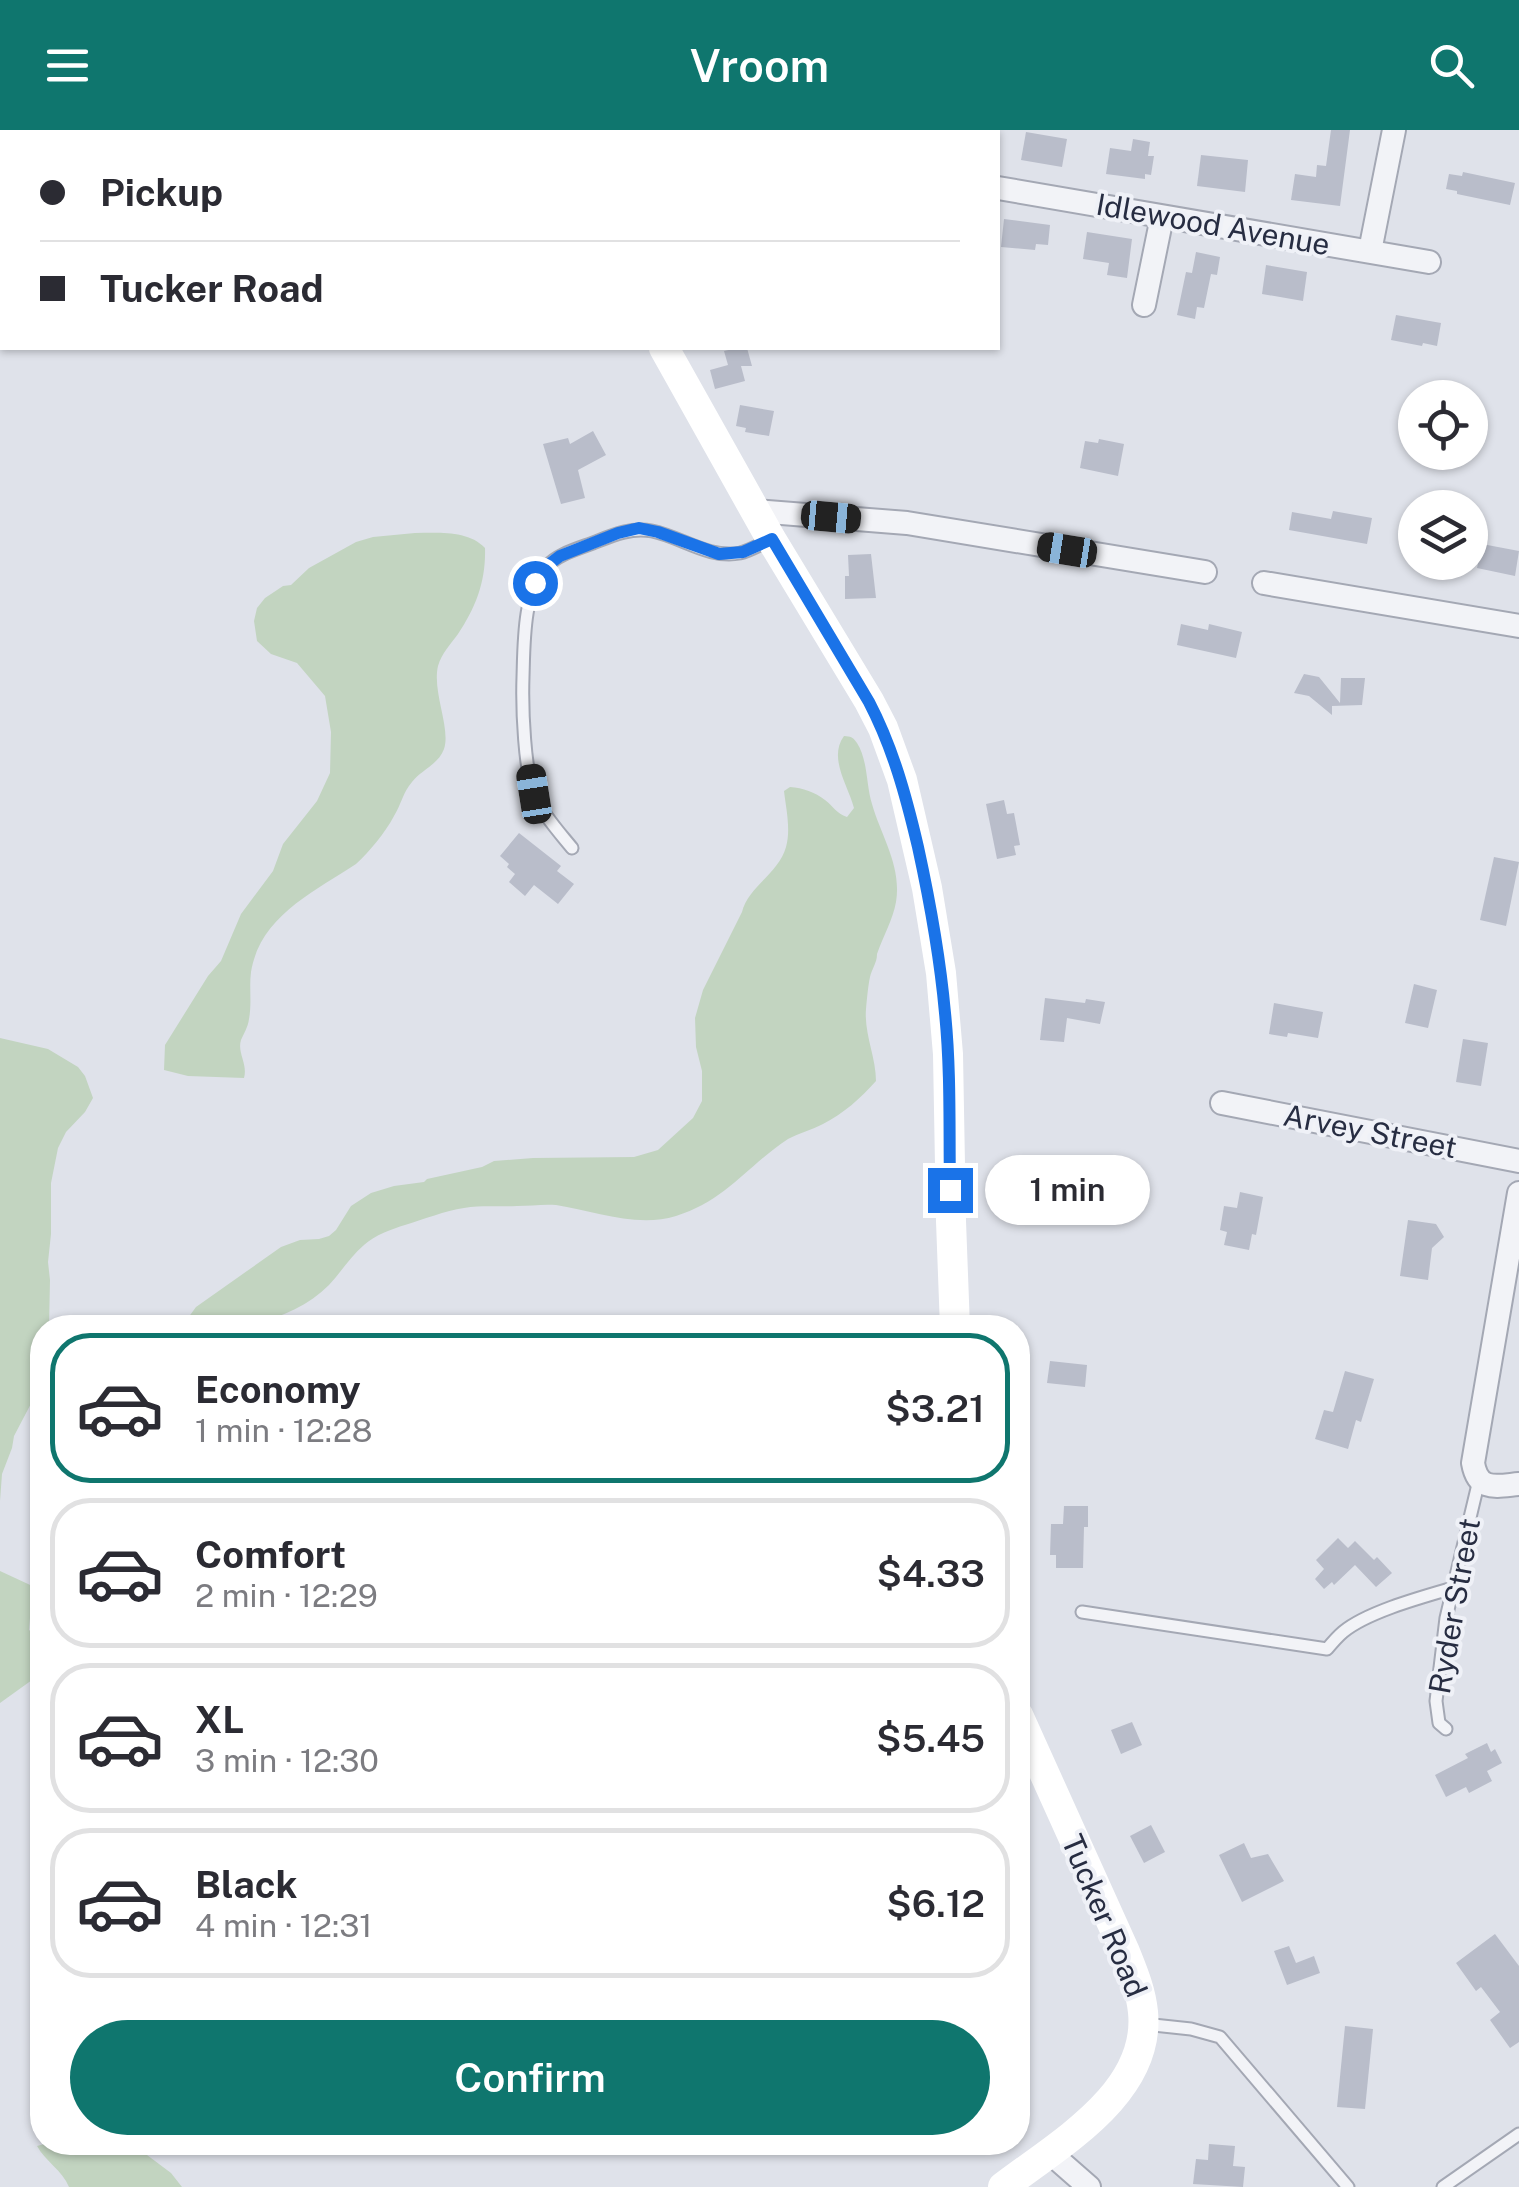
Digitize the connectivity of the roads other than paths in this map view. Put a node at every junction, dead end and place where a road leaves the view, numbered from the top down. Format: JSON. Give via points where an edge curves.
{"nodes":[{"id":1,"x":1394,"y":130,"type":"edge"},
{"id":2,"x":1000,"y":188,"type":"edge"},
{"id":3,"x":1162,"y":216,"type":"junction"},
{"id":4,"x":1370,"y":252,"type":"junction"},
{"id":5,"x":1429,"y":262,"type":"dead end"},
{"id":6,"x":1144,"y":305,"type":"dead end"},
{"id":7,"x":665,"y":350,"type":"edge"},
{"id":8,"x":755,"y":511,"type":"junction"},
{"id":9,"x":772,"y":539,"type":"junction"},
{"id":10,"x":1205,"y":572,"type":"dead end"},
{"id":11,"x":1264,"y":583,"type":"dead end"},
{"id":12,"x":1519,"y":626,"type":"edge"},
{"id":13,"x":572,"y":848,"type":"dead end"},
{"id":14,"x":1222,"y":1103,"type":"dead end"},
{"id":15,"x":1519,"y":1161,"type":"edge"},
{"id":16,"x":1519,"y":1193,"type":"edge"},
{"id":17,"x":955,"y":1315,"type":"edge"},
{"id":18,"x":1479,"y":1480,"type":"junction"},
{"id":19,"x":1519,"y":1484,"type":"edge"},
{"id":20,"x":1453,"y":1588,"type":"junction"},
{"id":21,"x":1082,"y":1612,"type":"dead end"},
{"id":22,"x":1446,"y":1729,"type":"dead end"},
{"id":23,"x":1030,"y":1741,"type":"edge"},
{"id":24,"x":1144,"y":2024,"type":"junction"},
{"id":25,"x":1519,"y":2134,"type":"edge"},
{"id":26,"x":1049,"y":2152,"type":"junction"},
{"id":27,"x":1003,"y":2187,"type":"edge"},
{"id":28,"x":1090,"y":2187,"type":"edge"},
{"id":29,"x":1348,"y":2187,"type":"edge"},
{"id":30,"x":1442,"y":2187,"type":"edge"}],
"edges":[{"from":1,"to":4,"type":"street"},
{"from":2,"to":3,"type":"street","name":"Idlewood Avenue"},
{"from":3,"to":4,"type":"street","name":"Idlewood Avenue"},
{"from":3,"to":6,"type":"street"},
{"from":4,"to":5,"type":"street","name":"Idlewood Avenue"},
{"from":7,"to":8,"type":"main road"},
{"from":8,"to":9,"type":"main road"},
{"from":8,"to":10,"type":"street","via":[[907,524]]},
{"from":9,"to":13,"type":"lane","via":[[719,554],[639,528],[544,568],[524,638],[522,704],[534,794]]},
{"from":9,"to":17,"type":"main road","via":[[869,702],[908,804],[946,1017]]},
{"from":11,"to":12,"type":"street"},
{"from":14,"to":15,"type":"street","name":"Arvey Street"},
{"from":16,"to":18,"type":"street","via":[[1474,1446]]},
{"from":18,"to":19,"type":"street","via":[[1488,1486]]},
{"from":18,"to":20,"type":"lane","name":"Ryder Street"},
{"from":20,"to":21,"type":"lane","via":[[1354,1624],[1327,1649]]},
{"from":20,"to":22,"type":"lane","name":"Ryder Street","via":[[1436,1701]]},
{"from":23,"to":24,"type":"main road","name":"Tucker Road","via":[[1125,1952]]},
{"from":24,"to":26,"type":"main road","name":"Tucker Road","via":[[1124,2084]]},
{"from":24,"to":29,"type":"lane","via":[[1220,2037]]},
{"from":25,"to":30,"type":"lane"},
{"from":26,"to":27,"type":"main road","name":"Tucker Road"},
{"from":26,"to":28,"type":"street"}]}
